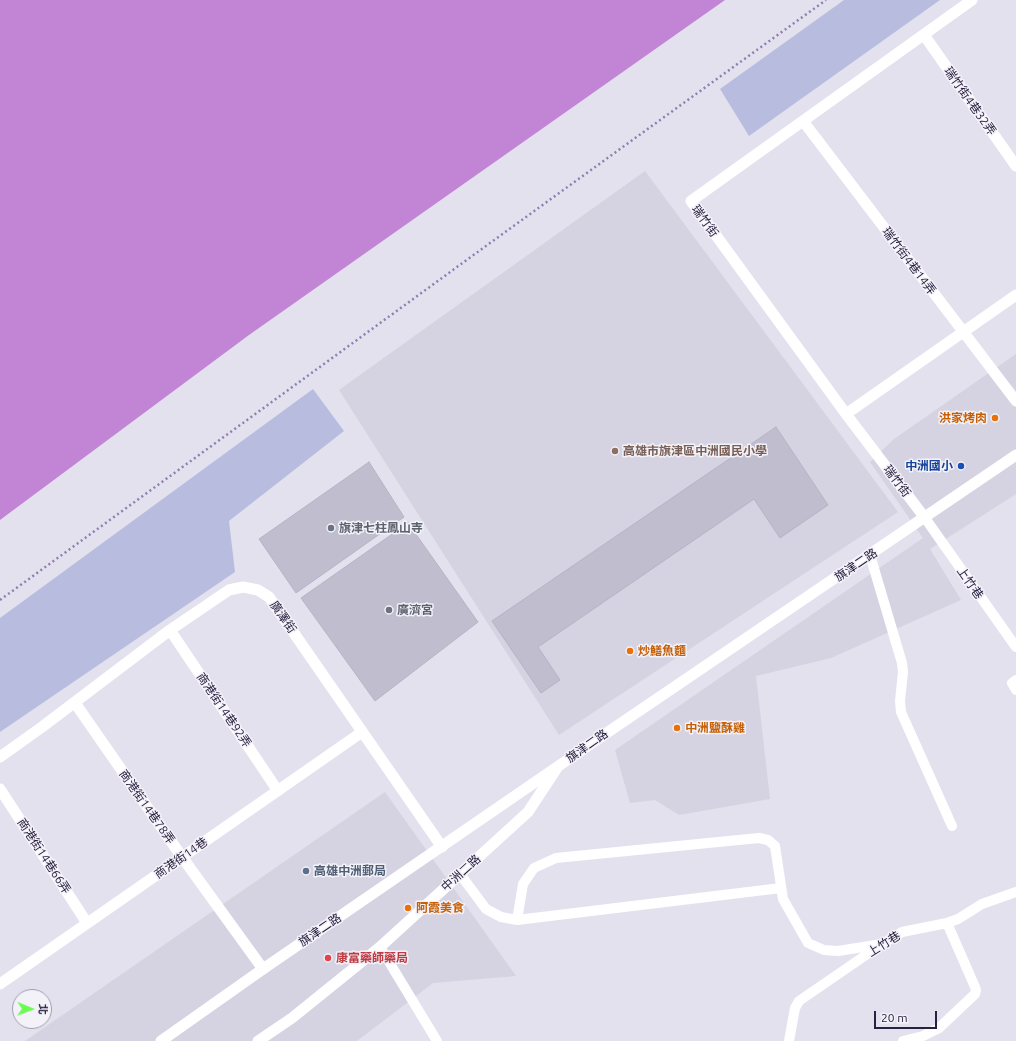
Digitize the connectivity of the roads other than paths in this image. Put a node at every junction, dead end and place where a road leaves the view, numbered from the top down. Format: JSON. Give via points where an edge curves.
{"nodes":[{"id":1,"x":972,"y":0,"type":"edge"},
{"id":2,"x":924,"y":35,"type":"junction"},
{"id":3,"x":803,"y":121,"type":"junction"},
{"id":4,"x":1016,"y":166,"type":"edge"},
{"id":5,"x":1016,"y":295,"type":"edge"},
{"id":6,"x":963,"y":332,"type":"junction"},
{"id":7,"x":1016,"y":401,"type":"edge"},
{"id":8,"x":846,"y":414,"type":"junction"},
{"id":9,"x":1016,"y":455,"type":"edge"},
{"id":10,"x":925,"y":518,"type":"junction"},
{"id":11,"x":870,"y":555,"type":"junction"},
{"id":12,"x":170,"y":630,"type":"junction"},
{"id":13,"x":1016,"y":647,"type":"edge"},
{"id":14,"x":1016,"y":680,"type":"edge"},
{"id":15,"x":1016,"y":690,"type":"edge"},
{"id":16,"x":75,"y":703,"type":"junction"},
{"id":17,"x":362,"y":732,"type":"junction"},
{"id":18,"x":0,"y":757,"type":"edge"},
{"id":19,"x":557,"y":767,"type":"junction"},
{"id":20,"x":0,"y":789,"type":"edge"},
{"id":21,"x":278,"y":790,"type":"junction"},
{"id":22,"x":952,"y":826,"type":"dead end"},
{"id":23,"x":442,"y":846,"type":"junction"},
{"id":24,"x":182,"y":857,"type":"junction"},
{"id":25,"x":460,"y":874,"type":"junction"},
{"id":26,"x":781,"y":888,"type":"junction"},
{"id":27,"x":1016,"y":892,"type":"edge"},
{"id":28,"x":517,"y":920,"type":"junction"},
{"id":29,"x":87,"y":923,"type":"junction"},
{"id":30,"x":947,"y":923,"type":"junction"},
{"id":31,"x":882,"y":944,"type":"junction"},
{"id":32,"x":380,"y":947,"type":"junction"},
{"id":33,"x":262,"y":969,"type":"junction"},
{"id":34,"x":0,"y":984,"type":"edge"},
{"id":35,"x":161,"y":1041,"type":"edge"},
{"id":36,"x":258,"y":1041,"type":"edge"},
{"id":37,"x":437,"y":1041,"type":"edge"},
{"id":38,"x":789,"y":1041,"type":"edge"},
{"id":39,"x":903,"y":1041,"type":"edge"}],
"edges":[{"from":1,"to":2,"type":"street","name":"瑞竹街"},
{"from":2,"to":3,"type":"street","name":"瑞竹街"},
{"from":2,"to":4,"type":"street","name":"瑞竹街4巷32弄"},
{"from":3,"to":6,"type":"street","name":"瑞竹街4巷14弄"},
{"from":3,"to":8,"type":"street","name":"瑞竹街","via":[[691,201]]},
{"from":5,"to":6,"type":"street"},
{"from":6,"to":7,"type":"street","name":"瑞竹街4巷14弄"},
{"from":6,"to":8,"type":"street"},
{"from":8,"to":10,"type":"street","name":"瑞竹街"},
{"from":9,"to":10,"type":"street","name":"旗津二路"},
{"from":10,"to":11,"type":"street","name":"旗津二路"},
{"from":10,"to":13,"type":"lane","name":"上竹巷"},
{"from":11,"to":19,"type":"street","name":"旗津二路"},
{"from":11,"to":22,"type":"lane","via":[[902,663],[901,712]]},
{"from":12,"to":16,"type":"street","name":"廣澤街"},
{"from":12,"to":17,"type":"street","name":"廣澤街","via":[[230,590],[243,587],[258,590],[269,597]]},
{"from":12,"to":21,"type":"street","name":"商港街14巷92弄"},
{"from":14,"to":15,"type":"lane","via":[[1012,683]]},
{"from":16,"to":18,"type":"street","name":"廣澤街"},
{"from":16,"to":24,"type":"street","name":"商港街14巷78弄"},
{"from":17,"to":21,"type":"street","name":"商港街14巷"},
{"from":17,"to":23,"type":"street","name":"廣澤街"},
{"from":19,"to":23,"type":"street","name":"旗津二路"},
{"from":19,"to":25,"type":"street","name":"中洲二路","via":[[528,812]]},
{"from":20,"to":29,"type":"street","name":"商港街14巷66弄"},
{"from":21,"to":24,"type":"street","name":"商港街14巷"},
{"from":23,"to":33,"type":"street","name":"旗津二路"},
{"from":24,"to":29,"type":"street","name":"商港街14巷"},
{"from":24,"to":33,"type":"street","name":"商港街14巷78弄"},
{"from":25,"to":28,"type":"lane","via":[[486,909],[501,917]]},
{"from":25,"to":32,"type":"street","name":"中洲二路"},
{"from":26,"to":28,"type":"lane"},
{"from":26,"to":28,"type":"lane","via":[[775,846],[768,840],[759,838],[556,858],[534,868],[523,884]]},
{"from":26,"to":31,"type":"lane","via":[[783,899],[808,943],[824,950],[838,951]]},
{"from":27,"to":30,"type":"lane","name":"上竹巷","via":[[982,904]]},
{"from":29,"to":34,"type":"street","name":"商港街14巷"},
{"from":30,"to":31,"type":"lane","name":"上竹巷","via":[[902,932]]},
{"from":30,"to":39,"type":"lane","via":[[975,987],[975,994],[939,1028],[923,1036]]},
{"from":31,"to":38,"type":"lane","name":"上竹巷","via":[[799,1001],[795,1008]]},
{"from":32,"to":36,"type":"street","name":"中洲二路","via":[[292,1018]]},
{"from":32,"to":37,"type":"lane"},
{"from":33,"to":35,"type":"street","name":"旗津二路"}]}
